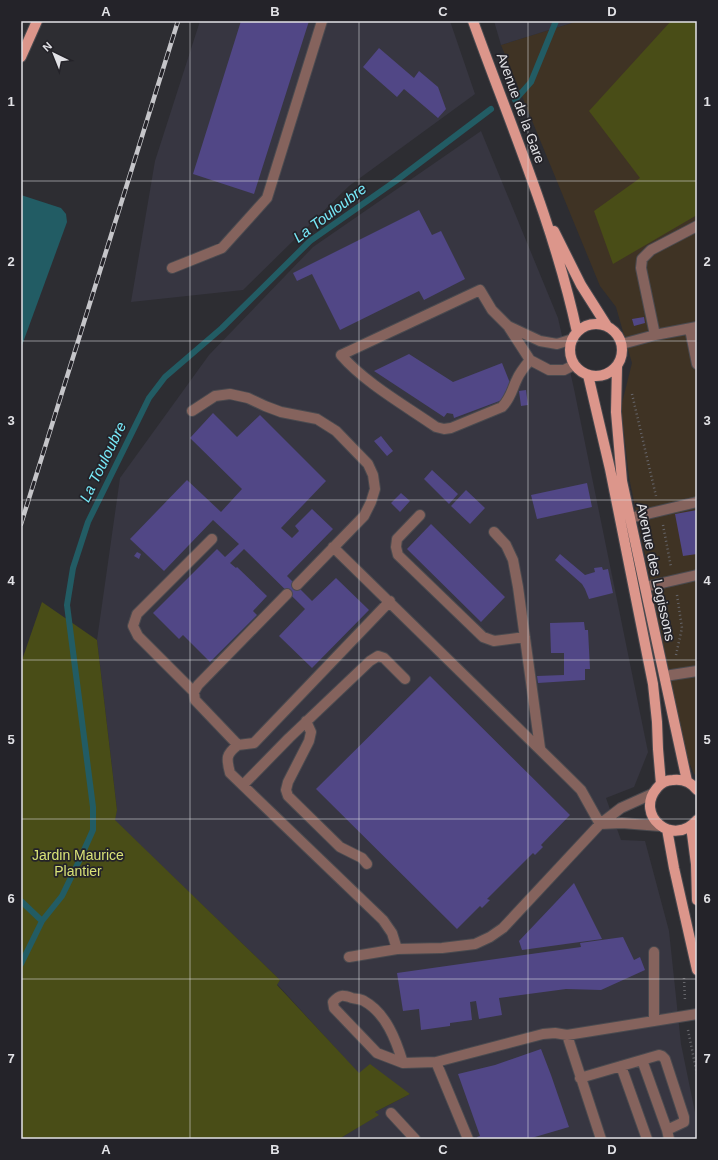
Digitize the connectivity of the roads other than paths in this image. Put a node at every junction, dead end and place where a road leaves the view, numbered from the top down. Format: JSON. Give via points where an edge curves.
{"nodes":[{"id":1,"x":37,"y":21,"type":"edge"},
{"id":2,"x":322,"y":21,"type":"edge"},
{"id":3,"x":474,"y":21,"type":"edge"},
{"id":4,"x":21,"y":57,"type":"edge"},
{"id":5,"x":542,"y":206,"type":"junction"},
{"id":6,"x":697,"y":226,"type":"edge"},
{"id":7,"x":172,"y":268,"type":"dead end"},
{"id":8,"x":508,"y":326,"type":"junction"},
{"id":9,"x":607,"y":326,"type":"junction"},
{"id":10,"x":694,"y":328,"type":"edge"},
{"id":11,"x":655,"y":335,"type":"junction"},
{"id":12,"x":575,"y":336,"type":"junction"},
{"id":13,"x":622,"y":344,"type":"junction"},
{"id":14,"x":530,"y":360,"type":"junction"},
{"id":15,"x":697,"y":364,"type":"edge"},
{"id":16,"x":574,"y":365,"type":"junction"},
{"id":17,"x":617,"y":366,"type":"junction"},
{"id":18,"x":588,"y":375,"type":"junction"},
{"id":19,"x":192,"y":411,"type":"dead end"},
{"id":20,"x":697,"y":502,"type":"edge"},
{"id":21,"x":420,"y":515,"type":"dead end"},
{"id":22,"x":630,"y":518,"type":"junction"},
{"id":23,"x":494,"y":532,"type":"dead end"},
{"id":24,"x":212,"y":539,"type":"dead end"},
{"id":25,"x":333,"y":547,"type":"junction"},
{"id":26,"x":697,"y":574,"type":"edge"},
{"id":27,"x":297,"y":585,"type":"dead end"},
{"id":28,"x":645,"y":587,"type":"junction"},
{"id":29,"x":287,"y":594,"type":"dead end"},
{"id":30,"x":390,"y":601,"type":"junction"},
{"id":31,"x":525,"y":637,"type":"junction"},
{"id":32,"x":697,"y":671,"type":"edge"},
{"id":33,"x":665,"y":676,"type":"junction"},
{"id":34,"x":405,"y":679,"type":"dead end"},
{"id":35,"x":194,"y":692,"type":"junction"},
{"id":36,"x":306,"y":721,"type":"junction"},
{"id":37,"x":238,"y":745,"type":"junction"},
{"id":38,"x":540,"y":748,"type":"junction"},
{"id":39,"x":660,"y":784,"type":"junction"},
{"id":40,"x":242,"y":785,"type":"junction"},
{"id":41,"x":694,"y":786,"type":"edge"},
{"id":42,"x":652,"y":794,"type":"junction"},
{"id":43,"x":695,"y":822,"type":"edge"},
{"id":44,"x":600,"y":824,"type":"junction"},
{"id":45,"x":664,"y":828,"type":"junction"},
{"id":46,"x":367,"y":864,"type":"dead end"},
{"id":47,"x":697,"y":900,"type":"edge"},
{"id":48,"x":398,"y":949,"type":"junction"},
{"id":49,"x":654,"y":952,"type":"dead end"},
{"id":50,"x":349,"y":957,"type":"dead end"},
{"id":51,"x":697,"y":970,"type":"edge"},
{"id":52,"x":697,"y":1014,"type":"edge"},
{"id":53,"x":654,"y":1021,"type":"junction"},
{"id":54,"x":567,"y":1035,"type":"junction"},
{"id":55,"x":642,"y":1060,"type":"junction"},
{"id":56,"x":436,"y":1062,"type":"junction"},
{"id":57,"x":403,"y":1063,"type":"junction"},
{"id":58,"x":622,"y":1066,"type":"junction"},
{"id":59,"x":580,"y":1078,"type":"junction"},
{"id":60,"x":391,"y":1113,"type":"dead end"},
{"id":61,"x":668,"y":1134,"type":"edge"},
{"id":62,"x":415,"y":1139,"type":"edge"},
{"id":63,"x":468,"y":1139,"type":"edge"},
{"id":64,"x":601,"y":1139,"type":"edge"},
{"id":65,"x":647,"y":1139,"type":"edge"}],
"edges":[{"from":1,"to":4,"type":"main road"},
{"from":2,"to":7,"type":"street","via":[[267,198],[222,248]]},
{"from":3,"to":5,"type":"main road","name":"Avenue de la Gare"},
{"from":5,"to":9,"type":"main road","name":"Avenue de la Gare","via":[[581,285]]},
{"from":5,"to":12,"type":"main road","name":"Avenue de la Gare","via":[[573,311]]},
{"from":6,"to":11,"type":"street","via":[[651,250],[642,259],[640,268]]},
{"from":8,"to":12,"type":"street","via":[[540,341],[556,344]]},
{"from":8,"to":14,"type":"street"},
{"from":8,"to":14,"type":"street","via":[[492,310],[480,290],[341,355],[362,376],[436,427],[444,429],[502,407],[508,402],[517,379]]},
{"from":9,"to":12,"type":"main road","via":[[591,324]]},
{"from":9,"to":13,"type":"main road","name":"Avenue de la Gare","via":[[619,336]]},
{"from":10,"to":11,"type":"street"},
{"from":10,"to":15,"type":"street"},
{"from":11,"to":13,"type":"street"},
{"from":12,"to":16,"type":"main road","name":"Avenue de la Gare","via":[[570,348]]},
{"from":13,"to":17,"type":"main road","via":[[623,352]]},
{"from":14,"to":16,"type":"street","via":[[549,370],[564,370]]},
{"from":16,"to":18,"type":"main road"},
{"from":17,"to":18,"type":"main road","via":[[604,376]]},
{"from":17,"to":22,"type":"main road","name":"Avenue des Logissons","via":[[618,438],[622,481]]},
{"from":18,"to":39,"type":"main road","name":"Avenue des Logissons","via":[[610,469],[653,684]]},
{"from":19,"to":25,"type":"street","via":[[216,396],[230,394],[248,398],[281,412],[317,419],[336,432],[368,464],[374,475],[375,489],[364,516]]},
{"from":20,"to":22,"type":"street"},
{"from":21,"to":31,"type":"street","via":[[397,539],[398,555],[483,637],[494,641]]},
{"from":22,"to":28,"type":"main road","name":"Avenue des Logissons"},
{"from":23,"to":31,"type":"street","via":[[506,545],[513,560]]},
{"from":24,"to":35,"type":"street","via":[[137,614],[133,626],[138,636]]},
{"from":25,"to":27,"type":"street"},
{"from":25,"to":30,"type":"street"},
{"from":26,"to":28,"type":"street"},
{"from":28,"to":33,"type":"main road","name":"Avenue des Logissons"},
{"from":29,"to":35,"type":"street"},
{"from":30,"to":37,"type":"street","via":[[254,743]]},
{"from":30,"to":38,"type":"street"},
{"from":31,"to":38,"type":"street"},
{"from":32,"to":33,"type":"street"},
{"from":33,"to":41,"type":"main road","name":"Avenue des Logissons","via":[[678,746]]},
{"from":34,"to":36,"type":"street","via":[[384,658],[378,656]]},
{"from":35,"to":37,"type":"street","via":[[195,700]]},
{"from":36,"to":40,"type":"street"},
{"from":36,"to":46,"type":"street","via":[[311,732],[309,741],[288,782],[288,796],[340,847],[362,858]]},
{"from":37,"to":40,"type":"street","via":[[230,751],[227,761],[230,773]]},
{"from":38,"to":44,"type":"street","via":[[581,790]]},
{"from":39,"to":41,"type":"main road","via":[[678,779]]},
{"from":39,"to":42,"type":"main road"},
{"from":40,"to":48,"type":"street","via":[[383,920],[392,933]]},
{"from":42,"to":44,"type":"street","via":[[621,808]]},
{"from":42,"to":45,"type":"main road","via":[[651,814]]},
{"from":43,"to":45,"type":"main road","via":[[683,830]]},
{"from":43,"to":47,"type":"main road"},
{"from":44,"to":45,"type":"street","via":[[622,823]]},
{"from":44,"to":48,"type":"street","via":[[503,928],[490,937],[475,944]]},
{"from":45,"to":51,"type":"main road"},
{"from":48,"to":50,"type":"street"},
{"from":49,"to":53,"type":"street"},
{"from":52,"to":53,"type":"street"},
{"from":53,"to":54,"type":"street"},
{"from":54,"to":56,"type":"street","via":[[543,1034]]},
{"from":54,"to":59,"type":"street"},
{"from":55,"to":58,"type":"street"},
{"from":55,"to":61,"type":"street"},
{"from":55,"to":61,"type":"street","via":[[659,1055],[665,1059],[684,1117],[684,1122]]},
{"from":56,"to":57,"type":"street"},
{"from":56,"to":63,"type":"street"},
{"from":57,"to":57,"type":"street","via":[[397,1042],[385,1021],[375,1010],[364,1001],[344,996],[337,997],[334,1008],[377,1054]]},
{"from":58,"to":59,"type":"street"},
{"from":58,"to":65,"type":"street"},
{"from":59,"to":64,"type":"street"},
{"from":60,"to":62,"type":"street"}]}
